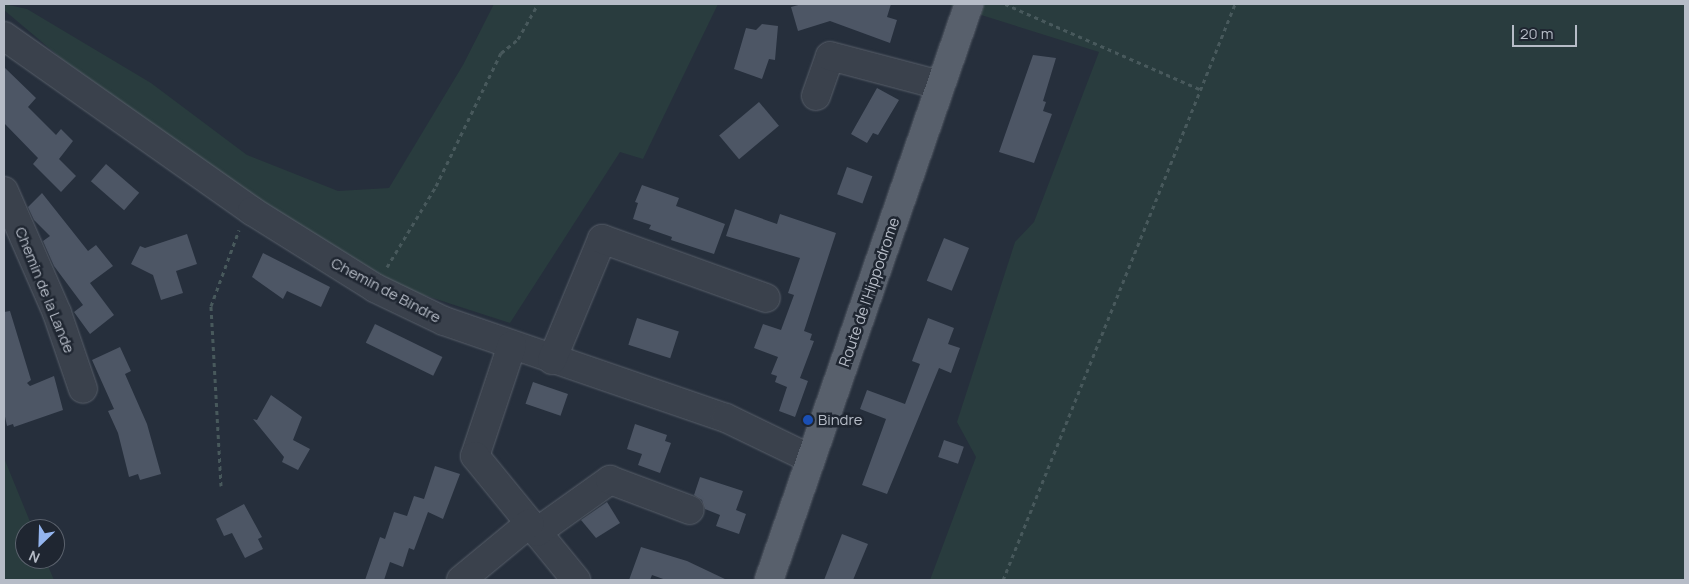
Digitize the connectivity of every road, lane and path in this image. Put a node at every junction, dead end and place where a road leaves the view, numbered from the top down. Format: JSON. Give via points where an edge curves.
{"nodes":[{"id":1,"x":538,"y":4,"type":"edge"},
{"id":2,"x":968,"y":4,"type":"edge"},
{"id":3,"x":1005,"y":4,"type":"edge"},
{"id":4,"x":1235,"y":4,"type":"edge"},
{"id":5,"x":4,"y":36,"type":"edge"},
{"id":6,"x":940,"y":85,"type":"junction"},
{"id":7,"x":1202,"y":90,"type":"junction"},
{"id":8,"x":816,"y":96,"type":"dead end"},
{"id":9,"x":4,"y":191,"type":"edge"},
{"id":10,"x":252,"y":211,"type":"junction"},
{"id":11,"x":375,"y":288,"type":"junction"},
{"id":12,"x":766,"y":298,"type":"dead end"},
{"id":13,"x":512,"y":345,"type":"junction"},
{"id":14,"x":552,"y":360,"type":"junction"},
{"id":15,"x":83,"y":390,"type":"dead end"},
{"id":16,"x":811,"y":459,"type":"junction"},
{"id":17,"x":220,"y":486,"type":"dead end"},
{"id":18,"x":690,"y":510,"type":"dead end"},
{"id":19,"x":533,"y":528,"type":"junction"},
{"id":20,"x":461,"y":580,"type":"edge"},
{"id":21,"x":576,"y":580,"type":"edge"},
{"id":22,"x":769,"y":580,"type":"edge"},
{"id":23,"x":1003,"y":580,"type":"edge"}],
"edges":[{"from":1,"to":11,"type":"path","via":[[518,38],[501,54],[436,186]]},
{"from":2,"to":6,"type":"main road","name":"Route de l'Hippodrome"},
{"from":3,"to":7,"type":"path"},
{"from":4,"to":7,"type":"path"},
{"from":5,"to":10,"type":"street","name":"Chemin de Bindre"},
{"from":6,"to":8,"type":"street","via":[[830,56]]},
{"from":6,"to":16,"type":"main road","name":"Route de l'Hippodrome"},
{"from":7,"to":23,"type":"path"},
{"from":9,"to":15,"type":"street","name":"Chemin de la Lande","via":[[57,312]]},
{"from":10,"to":11,"type":"street","name":"Chemin de Bindre"},
{"from":10,"to":17,"type":"path","via":[[237,232],[211,306]]},
{"from":11,"to":13,"type":"street","name":"Chemin de Bindre","via":[[444,321]]},
{"from":12,"to":14,"type":"street","via":[[602,239]]},
{"from":13,"to":14,"type":"street","name":"Chemin de Bindre"},
{"from":13,"to":19,"type":"street","via":[[475,456]]},
{"from":14,"to":16,"type":"street","name":"Chemin de Bindre","via":[[726,418]]},
{"from":16,"to":22,"type":"main road","name":"Route de l'Hippodrome"},
{"from":18,"to":19,"type":"street","via":[[610,480]]},
{"from":19,"to":20,"type":"street"},
{"from":19,"to":21,"type":"street"}]}
